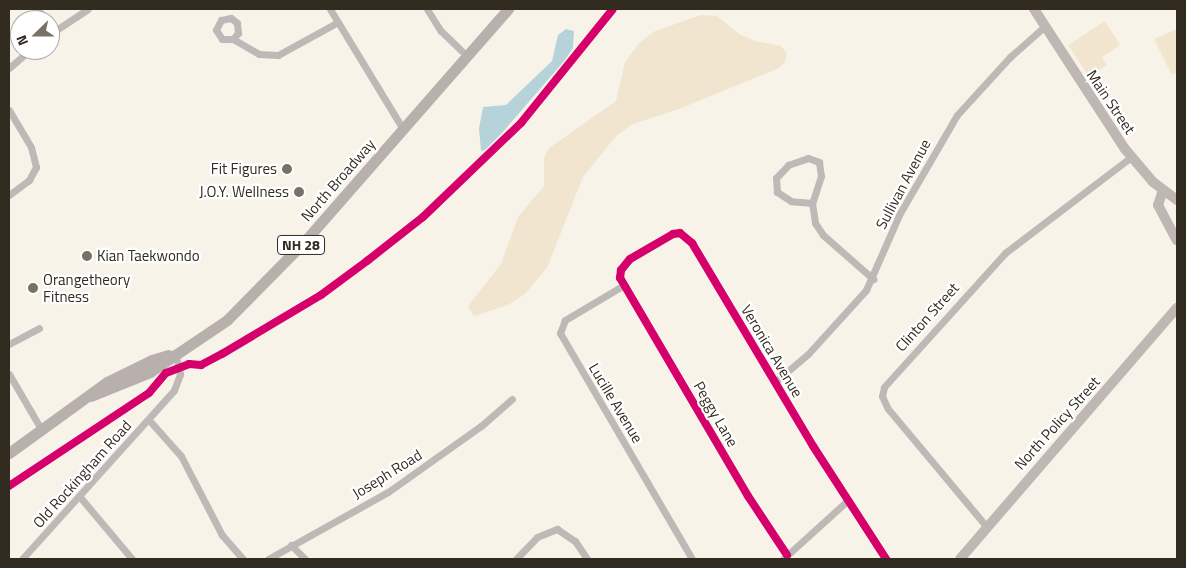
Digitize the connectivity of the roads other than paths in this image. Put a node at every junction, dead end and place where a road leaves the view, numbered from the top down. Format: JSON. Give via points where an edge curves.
{"nodes":[{"id":1,"x":88,"y":9,"type":"edge"},
{"id":2,"x":330,"y":9,"type":"edge"},
{"id":3,"x":427,"y":9,"type":"edge"},
{"id":4,"x":508,"y":9,"type":"edge"},
{"id":5,"x":1034,"y":9,"type":"edge"},
{"id":6,"x":338,"y":22,"type":"junction"},
{"id":7,"x":60,"y":26,"type":"edge"},
{"id":8,"x":1044,"y":27,"type":"junction"},
{"id":9,"x":233,"y":38,"type":"dead end"},
{"id":10,"x":467,"y":56,"type":"junction"},
{"id":11,"x":9,"y":110,"type":"edge"},
{"id":12,"x":403,"y":129,"type":"junction"},
{"id":13,"x":1131,"y":157,"type":"junction"},
{"id":14,"x":1163,"y":190,"type":"junction"},
{"id":15,"x":9,"y":194,"type":"edge"},
{"id":16,"x":1177,"y":200,"type":"edge"},
{"id":17,"x":812,"y":203,"type":"junction"},
{"id":18,"x":1177,"y":240,"type":"edge"},
{"id":19,"x":873,"y":279,"type":"junction"},
{"id":20,"x":624,"y":285,"type":"junction"},
{"id":21,"x":1177,"y":308,"type":"edge"},
{"id":22,"x":39,"y":328,"type":"dead end"},
{"id":23,"x":9,"y":344,"type":"edge"},
{"id":24,"x":175,"y":353,"type":"junction"},
{"id":25,"x":9,"y":374,"type":"edge"},
{"id":26,"x":775,"y":382,"type":"junction"},
{"id":27,"x":512,"y":399,"type":"dead end"},
{"id":28,"x":149,"y":420,"type":"junction"},
{"id":29,"x":41,"y":428,"type":"junction"},
{"id":30,"x":9,"y":453,"type":"edge"},
{"id":31,"x":80,"y":497,"type":"junction"},
{"id":32,"x":847,"y":501,"type":"junction"},
{"id":33,"x":986,"y":526,"type":"junction"},
{"id":34,"x":291,"y":545,"type":"junction"},
{"id":35,"x":785,"y":557,"type":"edge"},
{"id":36,"x":25,"y":558,"type":"edge"},
{"id":37,"x":132,"y":559,"type":"edge"},
{"id":38,"x":243,"y":559,"type":"edge"},
{"id":39,"x":268,"y":559,"type":"edge"},
{"id":40,"x":304,"y":559,"type":"edge"},
{"id":41,"x":516,"y":559,"type":"edge"},
{"id":42,"x":587,"y":559,"type":"edge"},
{"id":43,"x":692,"y":559,"type":"edge"},
{"id":44,"x":886,"y":559,"type":"edge"},
{"id":45,"x":960,"y":559,"type":"edge"}],
"edges":[{"from":1,"to":7,"type":"street"},
{"from":2,"to":6,"type":"street"},
{"from":3,"to":10,"type":"street","via":[[440,31]]},
{"from":4,"to":10,"type":"main road","name":"North Broadway","number":"NH 28"},
{"from":5,"to":8,"type":"street","name":"Main Street"},
{"from":6,"to":9,"type":"street","via":[[278,55],[252,52]]},
{"from":6,"to":12,"type":"street"},
{"from":8,"to":13,"type":"street","name":"Main Street"},
{"from":8,"to":19,"type":"street","name":"Sullivan Avenue","via":[[1010,57],[958,115],[900,213]]},
{"from":10,"to":12,"type":"main road","name":"North Broadway","number":"NH 28"},
{"from":11,"to":15,"type":"street","via":[[34,153],[36,167],[30,180]]},
{"from":12,"to":24,"type":"main road","name":"North Broadway","number":"NH 28","via":[[247,301],[216,329]]},
{"from":13,"to":14,"type":"street","name":"Main Street"},
{"from":13,"to":33,"type":"street","name":"Clinton Street","via":[[1005,254],[884,387],[882,396],[888,409]]},
{"from":14,"to":16,"type":"street","name":"Main Street"},
{"from":14,"to":18,"type":"street","via":[[1158,205]]},
{"from":17,"to":17,"type":"street","via":[[820,176],[819,162],[810,158],[788,165],[776,178],[778,192],[791,201]]},
{"from":17,"to":19,"type":"street","via":[[813,218],[820,231]]},
{"from":19,"to":26,"type":"street","name":"Sullivan Avenue","via":[[808,354]]},
{"from":20,"to":26,"type":"street","name":"Veronica Avenue","via":[[621,270],[630,260],[673,234],[688,237]]},
{"from":20,"to":35,"type":"street","name":"Peggy Lane"},
{"from":20,"to":43,"type":"street","name":"Lucille Avenue","via":[[564,320],[560,333]]},
{"from":21,"to":33,"type":"street","name":"North Policy Street"},
{"from":22,"to":23,"type":"street"},
{"from":24,"to":28,"type":"street","name":"Old Rockingham Road","via":[[180,370],[178,382]]},
{"from":24,"to":29,"type":"main road","name":"North Broadway","number":"NH 28","via":[[150,372],[91,396]]},
{"from":25,"to":29,"type":"street"},
{"from":26,"to":32,"type":"street","name":"Veronica Avenue"},
{"from":27,"to":34,"type":"street","name":"Joseph Road","via":[[481,426],[388,492]]},
{"from":28,"to":31,"type":"street","name":"Old Rockingham Road"},
{"from":28,"to":38,"type":"street","via":[[181,456],[222,535]]},
{"from":29,"to":30,"type":"main road","name":"North Broadway","number":"NH 28"},
{"from":31,"to":36,"type":"street","name":"Old Rockingham Road"},
{"from":31,"to":37,"type":"street"},
{"from":32,"to":35,"type":"street"},
{"from":32,"to":44,"type":"street","name":"Veronica Avenue"},
{"from":33,"to":45,"type":"street","name":"North Policy Street"},
{"from":34,"to":39,"type":"street","name":"Joseph Road"},
{"from":34,"to":40,"type":"street"},
{"from":41,"to":42,"type":"street","via":[[537,536],[557,529],[575,541]]}]}
